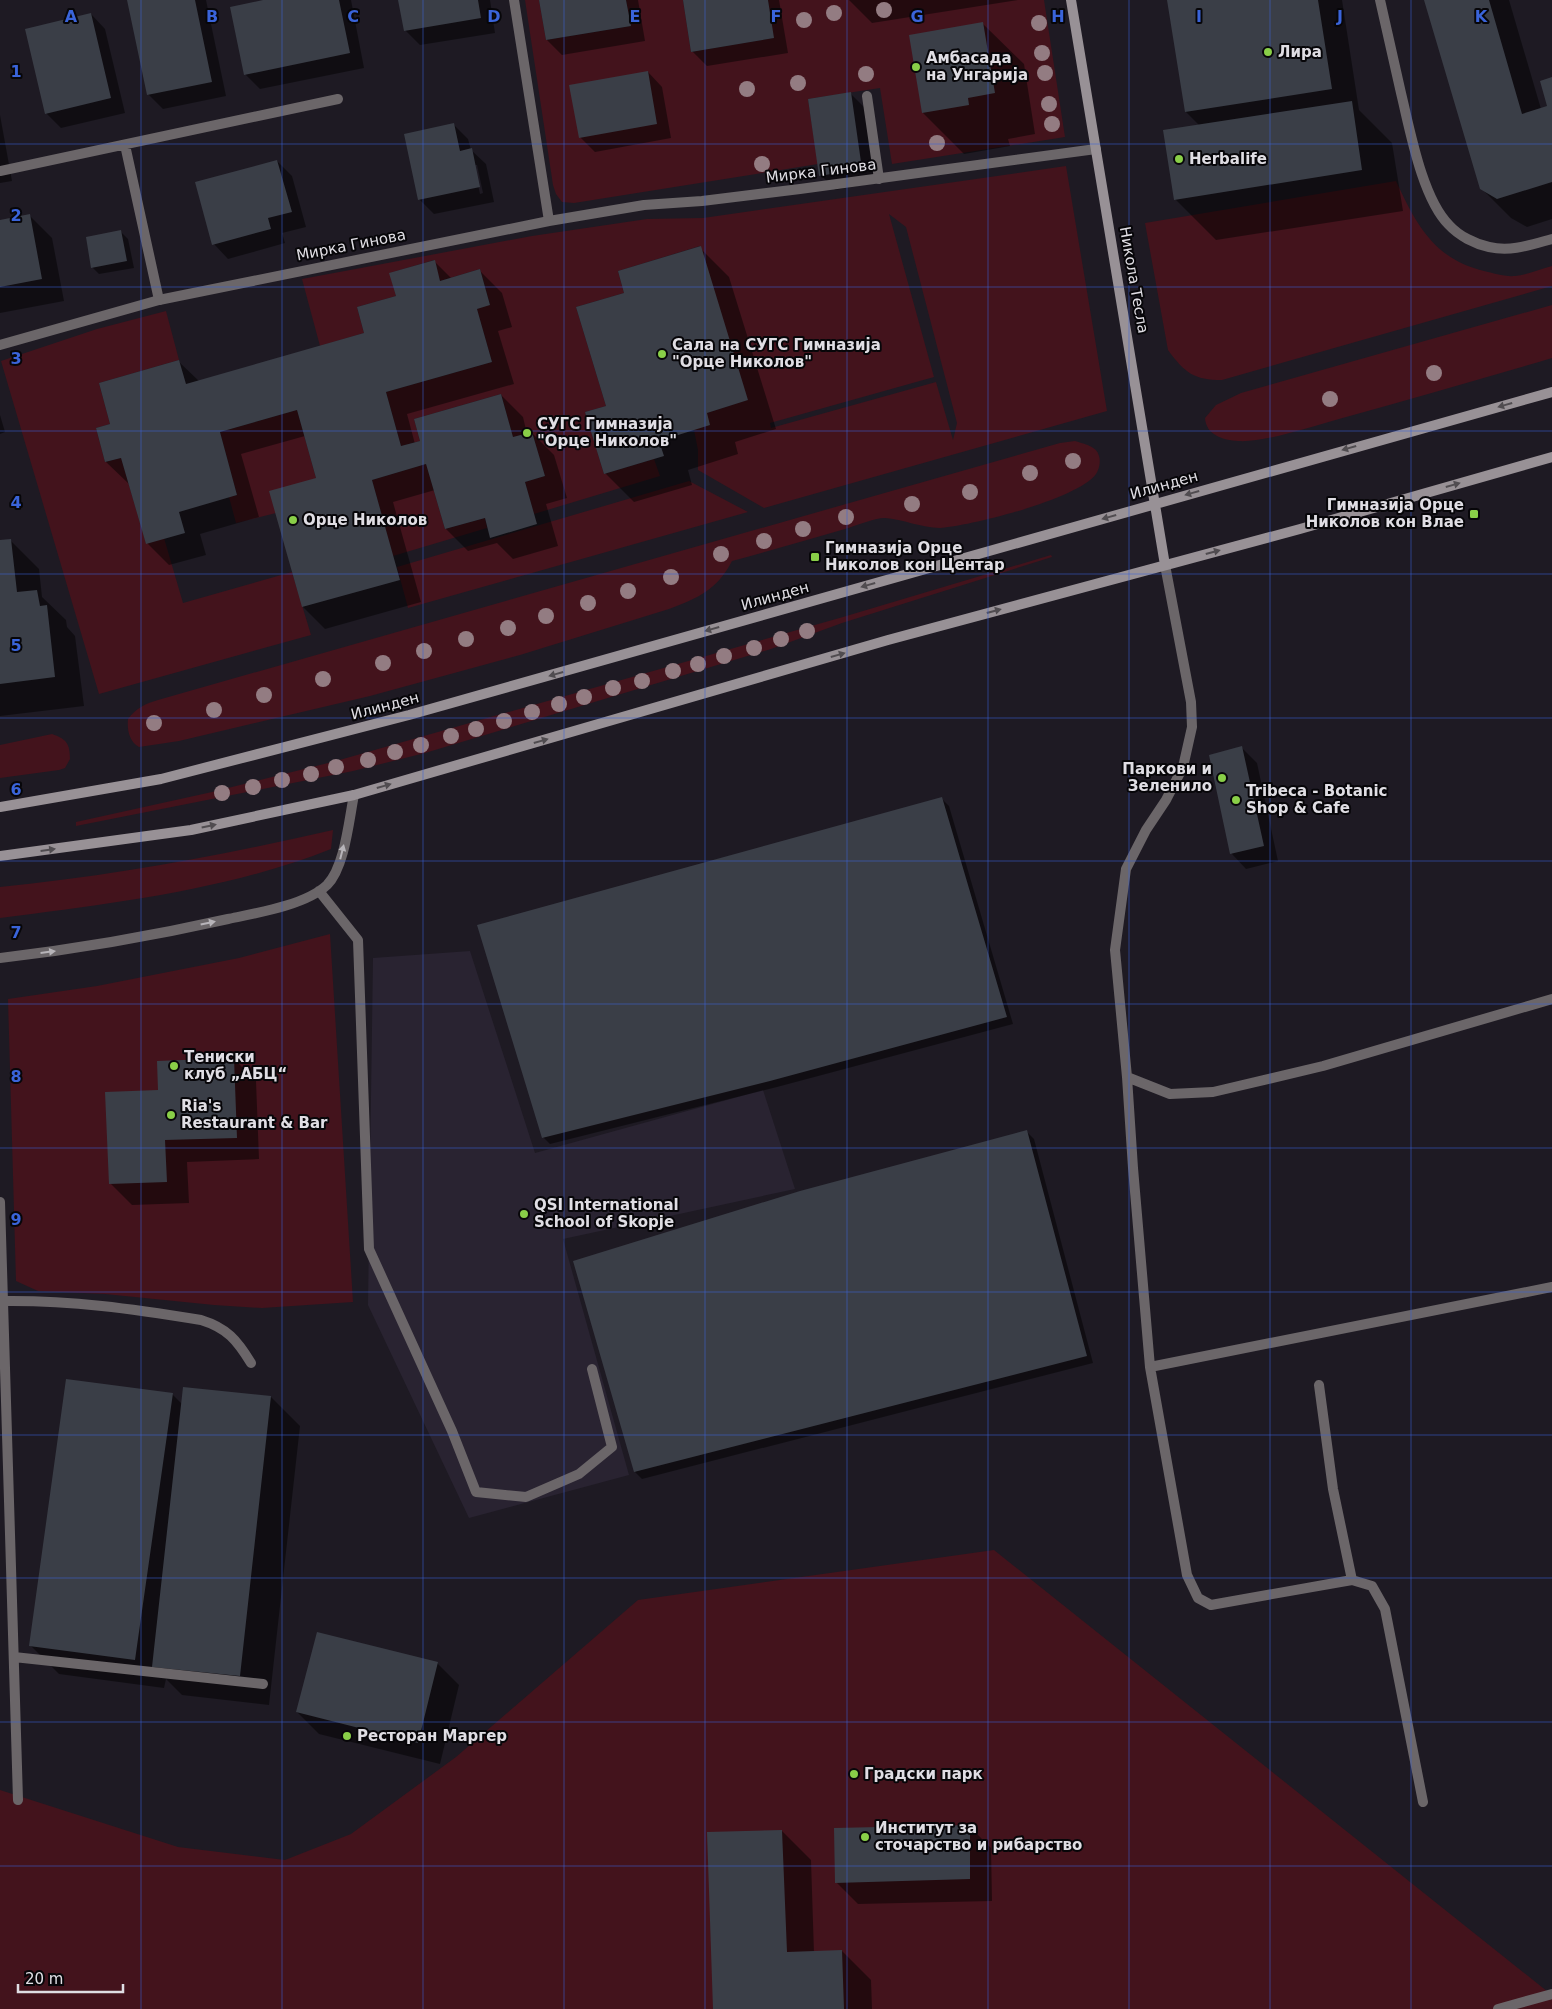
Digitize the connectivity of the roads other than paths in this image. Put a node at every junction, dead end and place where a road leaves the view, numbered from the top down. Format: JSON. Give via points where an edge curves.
{"nodes":[{"id":1,"x":514,"y":0,"type":"edge"},
{"id":2,"x":1071,"y":0,"type":"edge"},
{"id":3,"x":1380,"y":0,"type":"edge"},
{"id":4,"x":867,"y":96,"type":"dead end"},
{"id":5,"x":338,"y":99,"type":"dead end"},
{"id":6,"x":125,"y":145,"type":"junction"},
{"id":7,"x":1096,"y":149,"type":"junction"},
{"id":8,"x":0,"y":171,"type":"edge"},
{"id":9,"x":879,"y":179,"type":"junction"},
{"id":10,"x":549,"y":220,"type":"junction"},
{"id":11,"x":1552,"y":239,"type":"edge"},
{"id":12,"x":159,"y":300,"type":"junction"},
{"id":13,"x":0,"y":345,"type":"edge"},
{"id":14,"x":1552,"y":392,"type":"edge"},
{"id":15,"x":1552,"y":457,"type":"edge"},
{"id":16,"x":1156,"y":504,"type":"junction"},
{"id":17,"x":1166,"y":565,"type":"junction"},
{"id":18,"x":354,"y":795,"type":"junction"},
{"id":19,"x":0,"y":807,"type":"edge"},
{"id":20,"x":0,"y":856,"type":"edge"},
{"id":21,"x":319,"y":891,"type":"junction"},
{"id":22,"x":0,"y":958,"type":"edge"},
{"id":23,"x":1552,"y":999,"type":"edge"},
{"id":24,"x":1127,"y":1077,"type":"junction"},
{"id":25,"x":0,"y":1202,"type":"edge"},
{"id":26,"x":1552,"y":1287,"type":"edge"},
{"id":27,"x":2,"y":1301,"type":"junction"},
{"id":28,"x":251,"y":1363,"type":"dead end"},
{"id":29,"x":1150,"y":1367,"type":"junction"},
{"id":30,"x":592,"y":1369,"type":"dead end"},
{"id":31,"x":1320,"y":1385,"type":"dead end"},
{"id":32,"x":1352,"y":1580,"type":"junction"},
{"id":33,"x":14,"y":1657,"type":"junction"},
{"id":34,"x":263,"y":1684,"type":"dead end"},
{"id":35,"x":18,"y":1800,"type":"dead end"},
{"id":36,"x":1423,"y":1802,"type":"dead end"},
{"id":37,"x":1552,"y":1994,"type":"edge"},
{"id":38,"x":1498,"y":2009,"type":"edge"}],
"edges":[{"from":1,"to":10,"type":"street"},
{"from":2,"to":7,"type":"street","name":"Никола Тесла"},
{"from":3,"to":11,"type":"street","via":[[1415,149],[1434,203],[1448,224],[1458,234],[1486,247],[1513,250]]},
{"from":4,"to":9,"type":"street"},
{"from":5,"to":6,"type":"street"},
{"from":6,"to":8,"type":"street"},
{"from":6,"to":12,"type":"street"},
{"from":7,"to":9,"type":"street","name":"Мирка Гинова"},
{"from":7,"to":16,"type":"street","name":"Никола Тесла"},
{"from":9,"to":10,"type":"street","name":"Мирка Гинова","via":[[644,205]]},
{"from":10,"to":12,"type":"street","name":"Мирка Гинова"},
{"from":12,"to":13,"type":"street","name":"Мирка Гинова"},
{"from":14,"to":16,"type":"street","name":"Илинден","one_way":true},
{"from":17,"to":15,"type":"street","one_way":true},
{"from":16,"to":17,"type":"street","name":"Никола Тесла"},
{"from":16,"to":19,"type":"street","name":"Илинден","one_way":true,"via":[[409,716],[161,779]]},
{"from":18,"to":17,"type":"street","one_way":true,"via":[[880,642]]},
{"from":17,"to":24,"type":"street","via":[[1191,702],[1192,727],[1183,767],[1126,869],[1115,950]]},
{"from":20,"to":18,"type":"street","one_way":true,"via":[[191,830]]},
{"from":21,"to":18,"type":"street","one_way":true,"via":[[338,870]]},
{"from":22,"to":21,"type":"street","one_way":true,"via":[[166,933],[285,905]]},
{"from":21,"to":30,"type":"street","via":[[358,940],[369,1249],[452,1431],[476,1492],[526,1497],[579,1474],[612,1447]]},
{"from":23,"to":24,"type":"street","via":[[1323,1066],[1213,1092],[1170,1094]]},
{"from":24,"to":29,"type":"street"},
{"from":25,"to":27,"type":"street"},
{"from":26,"to":29,"type":"street"},
{"from":27,"to":28,"type":"street","via":[[101,1305],[201,1320],[217,1325],[231,1335]]},
{"from":27,"to":33,"type":"street"},
{"from":29,"to":32,"type":"street","via":[[1187,1575],[1198,1598],[1210,1605]]},
{"from":31,"to":32,"type":"street","via":[[1333,1490]]},
{"from":32,"to":36,"type":"street","via":[[1372,1586],[1385,1608]]},
{"from":33,"to":34,"type":"street"},
{"from":33,"to":35,"type":"street"},
{"from":37,"to":38,"type":"street"}]}
